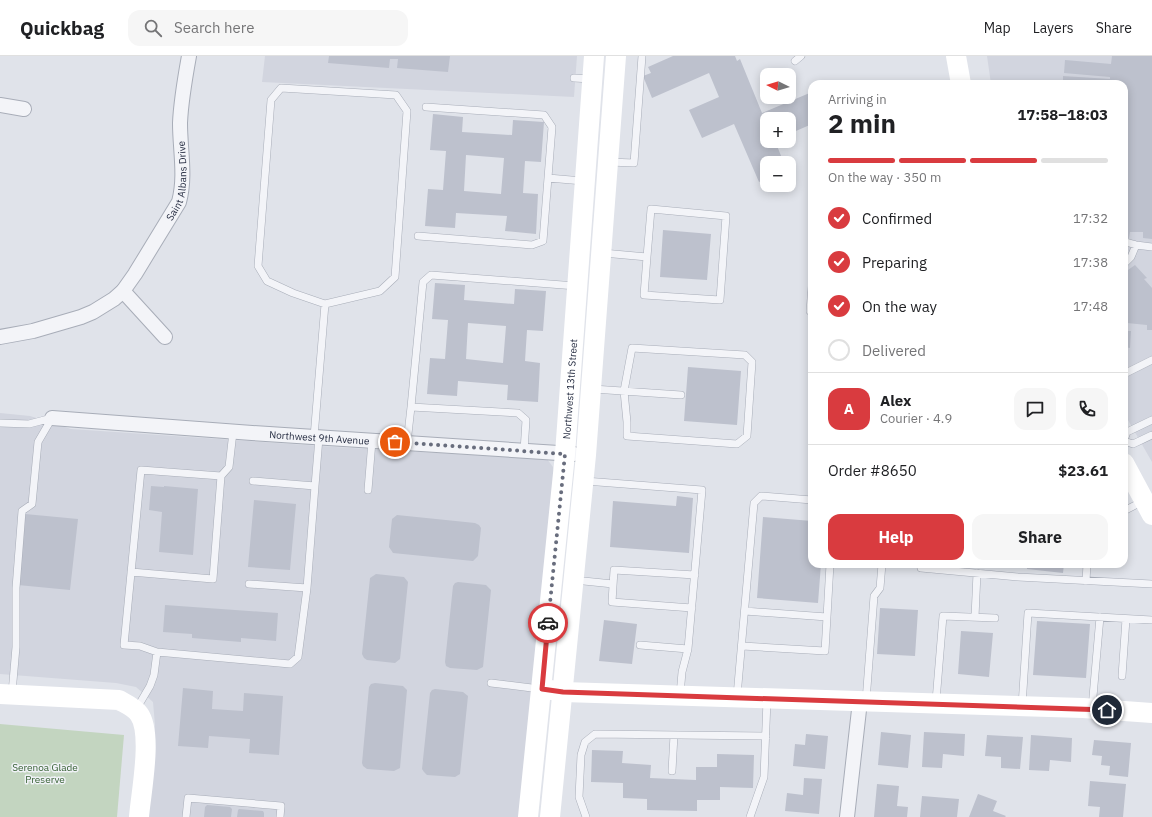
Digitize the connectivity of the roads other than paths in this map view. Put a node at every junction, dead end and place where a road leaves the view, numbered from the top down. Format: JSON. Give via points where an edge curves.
{"nodes":[{"id":1,"x":189,"y":56,"type":"edge"},
{"id":2,"x":594,"y":56,"type":"edge"},
{"id":3,"x":616,"y":56,"type":"edge"},
{"id":4,"x":642,"y":56,"type":"edge"},
{"id":5,"x":801,"y":56,"type":"edge"},
{"id":6,"x":956,"y":56,"type":"edge"},
{"id":7,"x":795,"y":61,"type":"dead end"},
{"id":8,"x":960,"y":80,"type":"edge"},
{"id":9,"x":0,"y":105,"type":"edge"},
{"id":10,"x":426,"y":107,"type":"dead end"},
{"id":11,"x":24,"y":109,"type":"dead end"},
{"id":12,"x":608,"y":162,"type":"junction"},
{"id":13,"x":548,"y":178,"type":"junction"},
{"id":14,"x":585,"y":181,"type":"junction"},
{"id":15,"x":418,"y":236,"type":"dead end"},
{"id":16,"x":1128,"y":243,"type":"edge"},
{"id":17,"x":1136,"y":246,"type":"junction"},
{"id":18,"x":1152,"y":247,"type":"edge"},
{"id":19,"x":601,"y":253,"type":"junction"},
{"id":20,"x":647,"y":257,"type":"junction"},
{"id":21,"x":1128,"y":260,"type":"edge"},
{"id":22,"x":577,"y":286,"type":"junction"},
{"id":23,"x":123,"y":291,"type":"junction"},
{"id":24,"x":325,"y":304,"type":"junction"},
{"id":25,"x":0,"y":336,"type":"edge"},
{"id":26,"x":165,"y":337,"type":"dead end"},
{"id":27,"x":1152,"y":360,"type":"edge"},
{"id":28,"x":1128,"y":372,"type":"edge"},
{"id":29,"x":591,"y":389,"type":"junction"},
{"id":30,"x":624,"y":391,"type":"junction"},
{"id":31,"x":681,"y":395,"type":"dead end"},
{"id":32,"x":411,"y":407,"type":"junction"},
{"id":33,"x":52,"y":418,"type":"junction"},
{"id":34,"x":1152,"y":420,"type":"edge"},
{"id":35,"x":0,"y":423,"type":"edge"},
{"id":36,"x":233,"y":432,"type":"junction"},
{"id":37,"x":1128,"y":432,"type":"edge"},
{"id":38,"x":1152,"y":435,"type":"edge"},
{"id":39,"x":316,"y":437,"type":"junction"},
{"id":40,"x":372,"y":441,"type":"junction"},
{"id":41,"x":1128,"y":442,"type":"edge"},
{"id":42,"x":407,"y":443,"type":"junction"},
{"id":43,"x":524,"y":451,"type":"junction"},
{"id":44,"x":565,"y":454,"type":"junction"},
{"id":45,"x":586,"y":455,"type":"junction"},
{"id":46,"x":1128,"y":470,"type":"edge"},
{"id":47,"x":221,"y":476,"type":"junction"},
{"id":48,"x":253,"y":481,"type":"dead end"},
{"id":49,"x":583,"y":481,"type":"junction"},
{"id":50,"x":315,"y":486,"type":"junction"},
{"id":51,"x":368,"y":490,"type":"dead end"},
{"id":52,"x":808,"y":500,"type":"edge"},
{"id":53,"x":1148,"y":508,"type":"edge"},
{"id":54,"x":1128,"y":510,"type":"edge"},
{"id":55,"x":830,"y":568,"type":"edge"},
{"id":56,"x":882,"y":568,"type":"edge"},
{"id":57,"x":921,"y":568,"type":"edge"},
{"id":58,"x":1087,"y":568,"type":"edge"},
{"id":59,"x":131,"y":572,"type":"junction"},
{"id":60,"x":977,"y":574,"type":"junction"},
{"id":61,"x":695,"y":575,"type":"junction"},
{"id":62,"x":574,"y":580,"type":"junction"},
{"id":63,"x":1086,"y":581,"type":"junction"},
{"id":64,"x":249,"y":584,"type":"dead end"},
{"id":65,"x":613,"y":584,"type":"junction"},
{"id":66,"x":1152,"y":584,"type":"edge"},
{"id":67,"x":307,"y":588,"type":"junction"},
{"id":68,"x":692,"y":608,"type":"junction"},
{"id":69,"x":745,"y":611,"type":"junction"},
{"id":70,"x":826,"y":617,"type":"junction"},
{"id":71,"x":975,"y":617,"type":"junction"},
{"id":72,"x":1100,"y":617,"type":"junction"},
{"id":73,"x":995,"y":618,"type":"dead end"},
{"id":74,"x":1126,"y":619,"type":"junction"},
{"id":75,"x":1152,"y":620,"type":"edge"},
{"id":76,"x":640,"y":645,"type":"dead end"},
{"id":77,"x":742,"y":646,"type":"junction"},
{"id":78,"x":688,"y":649,"type":"junction"},
{"id":79,"x":157,"y":652,"type":"junction"},
{"id":80,"x":1122,"y":676,"type":"dead end"},
{"id":81,"x":491,"y":683,"type":"dead end"},
{"id":82,"x":542,"y":689,"type":"junction"},
{"id":83,"x":563,"y":692,"type":"junction"},
{"id":84,"x":6,"y":695,"type":"edge"},
{"id":85,"x":680,"y":695,"type":"junction"},
{"id":86,"x":737,"y":697,"type":"junction"},
{"id":87,"x":767,"y":698,"type":"junction"},
{"id":88,"x":863,"y":701,"type":"junction"},
{"id":89,"x":936,"y":704,"type":"junction"},
{"id":90,"x":1022,"y":706,"type":"junction"},
{"id":91,"x":1092,"y":709,"type":"junction"},
{"id":92,"x":137,"y":711,"type":"junction"},
{"id":93,"x":1152,"y":713,"type":"edge"},
{"id":94,"x":674,"y":735,"type":"junction"},
{"id":95,"x":766,"y":736,"type":"junction"},
{"id":96,"x":672,"y":771,"type":"dead end"},
{"id":97,"x":139,"y":817,"type":"edge"},
{"id":98,"x":186,"y":817,"type":"edge"},
{"id":99,"x":280,"y":817,"type":"edge"},
{"id":100,"x":528,"y":817,"type":"edge"},
{"id":101,"x":550,"y":817,"type":"edge"},
{"id":102,"x":586,"y":817,"type":"edge"},
{"id":103,"x":750,"y":817,"type":"edge"},
{"id":104,"x":847,"y":817,"type":"edge"}],
"edges":[{"from":1,"to":23,"type":"street","name":"Saint Albans Drive","via":[[180,124],[183,177],[179,202]]},
{"from":2,"to":14,"type":"street","name":"Northwest 13th Street","via":[[583,78]]},
{"from":3,"to":12,"type":"street"},
{"from":4,"to":12,"type":"lane","via":[[634,163]]},
{"from":5,"to":7,"type":"lane"},
{"from":6,"to":8,"type":"street"},
{"from":9,"to":11,"type":"street"},
{"from":10,"to":13,"type":"lane","via":[[544,115],[552,127]]},
{"from":12,"to":19,"type":"street"},
{"from":13,"to":14,"type":"lane"},
{"from":13,"to":15,"type":"lane","via":[[542,241],[532,245]]},
{"from":14,"to":22,"type":"street","name":"Northwest 13th Street"},
{"from":16,"to":17,"type":"lane"},
{"from":17,"to":18,"type":"lane"},
{"from":17,"to":21,"type":"lane"},
{"from":19,"to":20,"type":"lane"},
{"from":19,"to":29,"type":"street"},
{"from":20,"to":20,"type":"lane","via":[[651,209],[726,216],[720,300],[644,295]]},
{"from":22,"to":32,"type":"lane","via":[[431,275],[423,282]]},
{"from":22,"to":44,"type":"street","name":"Northwest 13th Street"},
{"from":23,"to":25,"type":"street","name":"Saint Albans Drive","via":[[104,306],[81,317],[34,331]]},
{"from":23,"to":26,"type":"street"},
{"from":24,"to":24,"type":"lane","via":[[380,291],[395,277],[407,111],[396,95],[281,88],[270,100],[258,266],[267,281]]},
{"from":24,"to":39,"type":"lane"},
{"from":27,"to":28,"type":"lane"},
{"from":29,"to":30,"type":"lane"},
{"from":29,"to":45,"type":"street"},
{"from":30,"to":30,"type":"lane","via":[[627,436],[737,444],[747,436],[752,362],[745,354],[632,348]]},
{"from":30,"to":31,"type":"lane"},
{"from":32,"to":42,"type":"lane"},
{"from":32,"to":43,"type":"lane","via":[[518,413],[526,420]]},
{"from":33,"to":35,"type":"lane","via":[[29,424]]},
{"from":33,"to":36,"type":"street","name":"Northwest 9th Avenue"},
{"from":33,"to":84,"type":"lane","via":[[38,442],[32,504],[22,511],[16,588],[16,647]]},
{"from":34,"to":37,"type":"lane"},
{"from":36,"to":39,"type":"street","name":"Northwest 9th Avenue"},
{"from":36,"to":47,"type":"lane","via":[[229,467]]},
{"from":38,"to":41,"type":"lane","via":[[1133,444]]},
{"from":39,"to":40,"type":"street","name":"Northwest 9th Avenue"},
{"from":39,"to":50,"type":"lane"},
{"from":40,"to":42,"type":"street","name":"Northwest 9th Avenue"},
{"from":40,"to":51,"type":"lane"},
{"from":42,"to":43,"type":"street","name":"Northwest 9th Avenue"},
{"from":43,"to":44,"type":"street","name":"Northwest 9th Avenue"},
{"from":44,"to":45,"type":"street","name":"Northwest 9th Avenue"},
{"from":44,"to":82,"type":"street","name":"Northwest 13th Street"},
{"from":45,"to":49,"type":"street"},
{"from":46,"to":53,"type":"street"},
{"from":47,"to":59,"type":"lane","via":[[141,470]]},
{"from":47,"to":59,"type":"lane","via":[[213,579]]},
{"from":48,"to":50,"type":"lane"},
{"from":49,"to":61,"type":"lane","via":[[702,490]]},
{"from":49,"to":62,"type":"street"},
{"from":50,"to":67,"type":"lane"},
{"from":52,"to":69,"type":"lane","via":[[761,496],[754,503]]},
{"from":53,"to":54,"type":"lane"},
{"from":55,"to":70,"type":"lane"},
{"from":56,"to":88,"type":"lane","via":[[880,588],[874,596]]},
{"from":57,"to":60,"type":"lane"},
{"from":58,"to":63,"type":"lane"},
{"from":59,"to":79,"type":"lane","via":[[124,644]]},
{"from":60,"to":63,"type":"lane"},
{"from":60,"to":71,"type":"lane"},
{"from":61,"to":65,"type":"lane","via":[[614,570]]},
{"from":61,"to":68,"type":"lane"},
{"from":62,"to":65,"type":"lane"},
{"from":62,"to":83,"type":"street"},
{"from":63,"to":66,"type":"lane"},
{"from":64,"to":67,"type":"lane"},
{"from":65,"to":68,"type":"lane","via":[[612,602]]},
{"from":67,"to":79,"type":"lane","via":[[298,657],[290,664]]},
{"from":68,"to":78,"type":"lane"},
{"from":69,"to":70,"type":"lane"},
{"from":69,"to":77,"type":"lane"},
{"from":70,"to":77,"type":"lane","via":[[825,651]]},
{"from":71,"to":73,"type":"lane"},
{"from":71,"to":89,"type":"lane","via":[[943,616]]},
{"from":72,"to":74,"type":"lane"},
{"from":72,"to":90,"type":"lane","via":[[1028,612]]},
{"from":72,"to":91,"type":"lane"},
{"from":74,"to":75,"type":"lane"},
{"from":74,"to":80,"type":"lane"},
{"from":76,"to":78,"type":"lane"},
{"from":77,"to":86,"type":"lane"},
{"from":78,"to":85,"type":"lane"},
{"from":79,"to":92,"type":"lane","via":[[154,675]]},
{"from":81,"to":82,"type":"lane"},
{"from":82,"to":83,"type":"street"},
{"from":82,"to":100,"type":"street","name":"Northwest 13th Street"},
{"from":83,"to":85,"type":"street"},
{"from":83,"to":101,"type":"street"},
{"from":84,"to":92,"type":"street","via":[[119,700]]},
{"from":85,"to":86,"type":"street"},
{"from":86,"to":87,"type":"street"},
{"from":87,"to":88,"type":"street"},
{"from":87,"to":95,"type":"lane"},
{"from":88,"to":89,"type":"street"},
{"from":88,"to":104,"type":"street"},
{"from":89,"to":90,"type":"street"},
{"from":90,"to":91,"type":"street"},
{"from":91,"to":93,"type":"street"},
{"from":92,"to":97,"type":"street","via":[[145,724],[147,741]]},
{"from":94,"to":95,"type":"lane"},
{"from":94,"to":96,"type":"lane"},
{"from":94,"to":102,"type":"lane","via":[[595,734],[585,742],[581,755],[578,798]]},
{"from":95,"to":103,"type":"lane","via":[[764,777]]},
{"from":98,"to":99,"type":"lane","via":[[188,798],[281,806]]}]}
